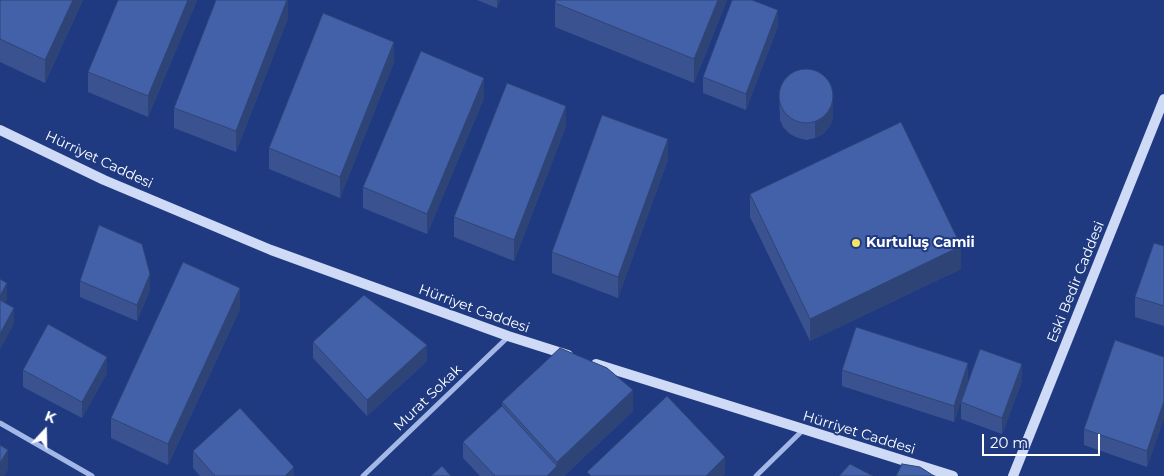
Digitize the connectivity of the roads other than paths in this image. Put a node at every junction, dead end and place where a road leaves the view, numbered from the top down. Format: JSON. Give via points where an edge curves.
{"nodes":[{"id":1,"x":1164,"y":99,"type":"edge"},
{"id":2,"x":0,"y":130,"type":"edge"},
{"id":3,"x":508,"y":336,"type":"junction"},
{"id":4,"x":0,"y":424,"type":"edge"},
{"id":5,"x":803,"y":430,"type":"junction"},
{"id":6,"x":92,"y":476,"type":"edge"},
{"id":7,"x":363,"y":476,"type":"edge"},
{"id":8,"x":756,"y":476,"type":"edge"},
{"id":9,"x":953,"y":476,"type":"edge"},
{"id":10,"x":1014,"y":476,"type":"edge"}],
"edges":[{"from":1,"to":10,"type":"street","name":"Eski Bedir Caddesi"},
{"from":2,"to":3,"type":"street","name":"Hürriyet Caddesi","via":[[104,180],[271,250]]},
{"from":3,"to":5,"type":"street","name":"Hürriyet Caddesi"},
{"from":3,"to":7,"type":"street","name":"Murat Sokak"},
{"from":4,"to":6,"type":"street"},
{"from":5,"to":8,"type":"street"},
{"from":5,"to":9,"type":"street","name":"Hürriyet Caddesi"}]}
